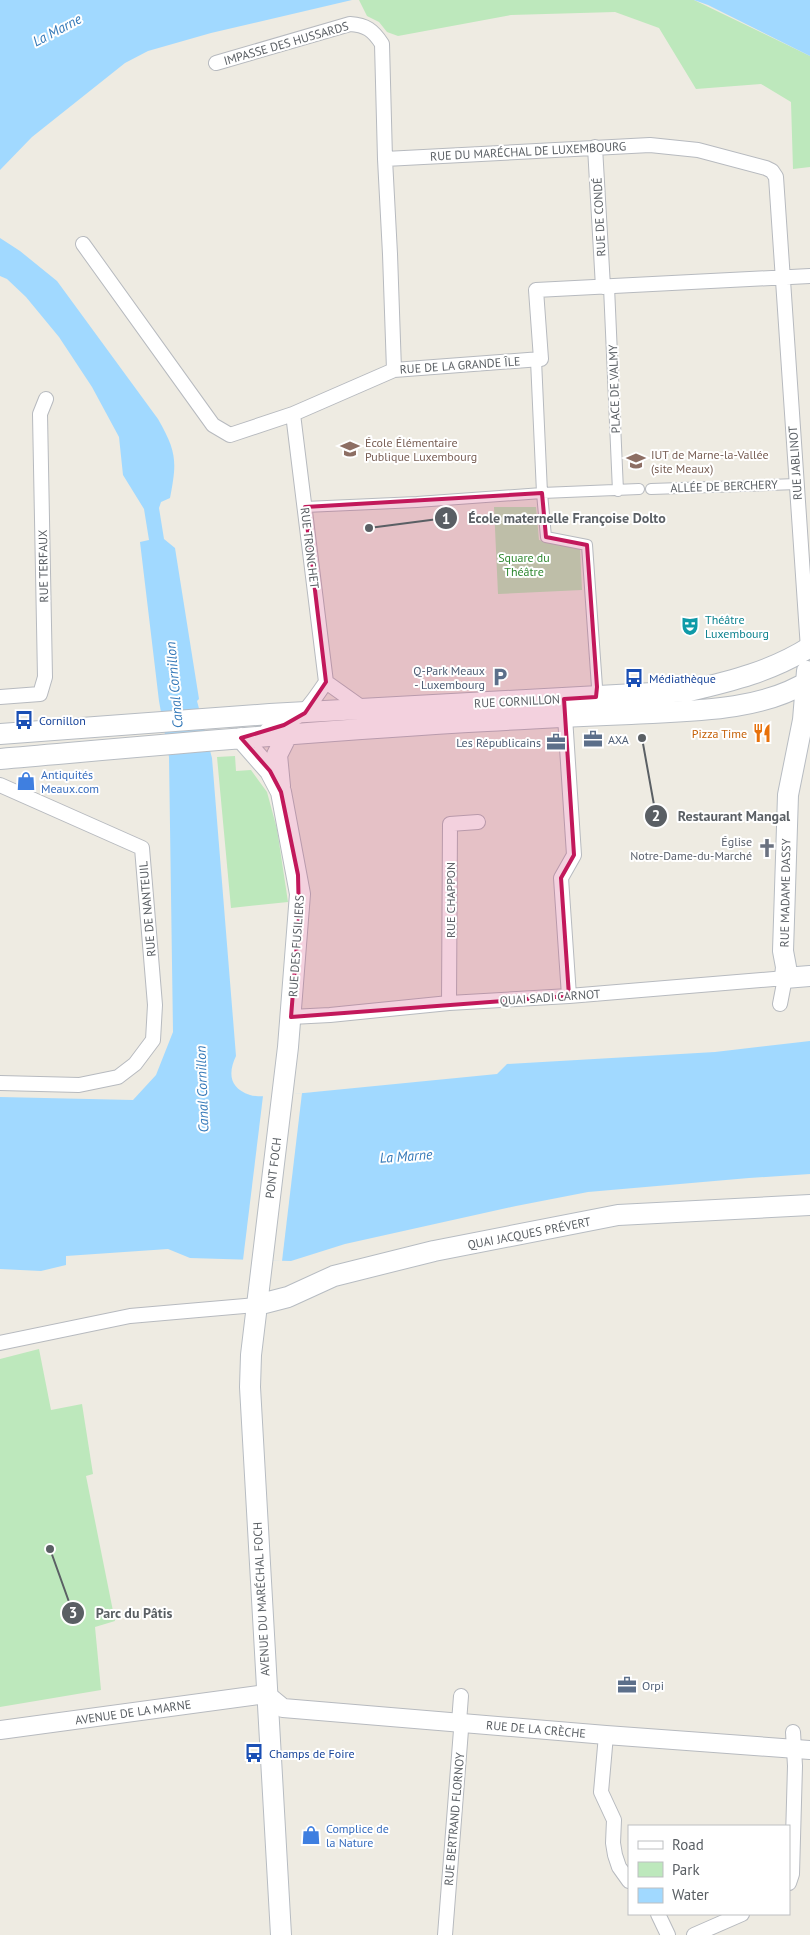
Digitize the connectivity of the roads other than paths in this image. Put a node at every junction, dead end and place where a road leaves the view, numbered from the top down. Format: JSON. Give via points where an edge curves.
{"nodes":[{"id":1,"x":216,"y":62,"type":"dead end"},
{"id":2,"x":595,"y":147,"type":"junction"},
{"id":3,"x":385,"y":159,"type":"junction"},
{"id":4,"x":83,"y":244,"type":"dead end"},
{"id":5,"x":810,"y":276,"type":"edge"},
{"id":6,"x":783,"y":278,"type":"junction"},
{"id":7,"x":606,"y":287,"type":"junction"},
{"id":8,"x":536,"y":360,"type":"junction"},
{"id":9,"x":394,"y":370,"type":"junction"},
{"id":10,"x":46,"y":399,"type":"dead end"},
{"id":11,"x":293,"y":414,"type":"junction"},
{"id":12,"x":797,"y":484,"type":"junction"},
{"id":13,"x":639,"y":489,"type":"dead end"},
{"id":14,"x":651,"y":489,"type":"dead end"},
{"id":15,"x":618,"y":491,"type":"junction"},
{"id":16,"x":542,"y":492,"type":"junction"},
{"id":17,"x":305,"y":507,"type":"junction"},
{"id":18,"x":809,"y":648,"type":"edge"},
{"id":19,"x":808,"y":681,"type":"edge"},
{"id":20,"x":326,"y":682,"type":"junction"},
{"id":21,"x":0,"y":697,"type":"edge"},
{"id":22,"x":596,"y":697,"type":"junction"},
{"id":23,"x":364,"y":709,"type":"junction"},
{"id":24,"x":305,"y":713,"type":"junction"},
{"id":25,"x":565,"y":717,"type":"junction"},
{"id":26,"x":806,"y":721,"type":"edge"},
{"id":27,"x":0,"y":734,"type":"edge"},
{"id":28,"x":286,"y":735,"type":"junction"},
{"id":29,"x":241,"y":738,"type":"junction"},
{"id":30,"x":0,"y":759,"type":"edge"},
{"id":31,"x":0,"y":785,"type":"edge"},
{"id":32,"x":281,"y":792,"type":"junction"},
{"id":33,"x":478,"y":822,"type":"dead end"},
{"id":34,"x":810,"y":976,"type":"edge"},
{"id":35,"x":785,"y":978,"type":"junction"},
{"id":36,"x":569,"y":996,"type":"junction"},
{"id":37,"x":449,"y":1003,"type":"junction"},
{"id":38,"x":780,"y":1004,"type":"dead end"},
{"id":39,"x":290,"y":1017,"type":"junction"},
{"id":40,"x":285,"y":1071,"type":"joint"},
{"id":41,"x":0,"y":1083,"type":"edge"},
{"id":42,"x":810,"y":1205,"type":"edge"},
{"id":43,"x":262,"y":1264,"type":"joint"},
{"id":44,"x":257,"y":1306,"type":"junction"},
{"id":45,"x":0,"y":1343,"type":"edge"},
{"id":46,"x":266,"y":1694,"type":"junction"},
{"id":47,"x":461,"y":1700,"type":"dead end"},
{"id":48,"x":460,"y":1722,"type":"junction"},
{"id":49,"x":0,"y":1730,"type":"edge"},
{"id":50,"x":794,"y":1732,"type":"dead end"},
{"id":51,"x":606,"y":1735,"type":"junction"},
{"id":52,"x":802,"y":1750,"type":"edge"},
{"id":53,"x":790,"y":1877,"type":"edge"},
{"id":54,"x":628,"y":1880,"type":"edge"},
{"id":55,"x":658,"y":1915,"type":"edge"},
{"id":56,"x":740,"y":1915,"type":"edge"},
{"id":57,"x":280,"y":1935,"type":"edge"},
{"id":58,"x":445,"y":1935,"type":"edge"},
{"id":59,"x":668,"y":1935,"type":"edge"},
{"id":60,"x":694,"y":1935,"type":"edge"}],
"edges":[{"from":1,"to":3,"type":"street","name":"IMPASSE DES HUSSARDS","via":[[350,24],[361,25],[374,32],[382,44]]},
{"from":2,"to":3,"type":"street","name":"RUE DU MARÉCHAL DE LUXEMBOURG"},
{"from":2,"to":6,"type":"street","name":"RUE DU MARÉCHAL DE LUXEMBOURG","via":[[674,147],[723,156],[772,171],[776,177]]},
{"from":2,"to":7,"type":"street","name":"RUE DE CONDÉ"},
{"from":3,"to":9,"type":"street"},
{"from":4,"to":11,"type":"street","name":"RUE DE LA GRANDE ÎLE","via":[[213,425],[230,434]]},
{"from":5,"to":6,"type":"street","name":"RUE DE LA GRANDE ÎLE"},
{"from":6,"to":7,"type":"street","name":"RUE DE LA GRANDE ÎLE"},
{"from":6,"to":12,"type":"street","name":"RUE JABLINOT"},
{"from":7,"to":8,"type":"street","name":"RUE DE LA GRANDE ÎLE","via":[[536,290],[541,360]]},
{"from":7,"to":15,"type":"street","name":"PLACE DE VALMY"},
{"from":8,"to":9,"type":"street","name":"RUE DE LA GRANDE ÎLE"},
{"from":8,"to":16,"type":"street"},
{"from":9,"to":11,"type":"street","name":"RUE DE LA GRANDE ÎLE"},
{"from":10,"to":21,"type":"street","name":"RUE TERFAUX","via":[[40,414],[45,677],[40,694]]},
{"from":11,"to":17,"type":"street","name":"RUE TRONCHET"},
{"from":12,"to":14,"type":"street","name":"ALLÉE DE BERCHERY"},
{"from":12,"to":18,"type":"street","name":"RUE JABLINOT"},
{"from":13,"to":15,"type":"street"},
{"from":15,"to":16,"type":"street"},
{"from":16,"to":17,"type":"street"},
{"from":16,"to":22,"type":"street","via":[[546,537],[587,545]]},
{"from":17,"to":20,"type":"street","name":"RUE TRONCHET"},
{"from":18,"to":19,"type":"main road","name":"RUE MADAME DASSY"},
{"from":18,"to":22,"type":"main road","name":"RUE CORNILLON","via":[[741,680],[689,691]]},
{"from":19,"to":25,"type":"main road","name":"RUE CORNILLON","via":[[786,692],[739,705],[691,711]]},
{"from":19,"to":26,"type":"main road","name":"RUE MADAME DASSY"},
{"from":20,"to":23,"type":"street"},
{"from":20,"to":24,"type":"street"},
{"from":22,"to":23,"type":"main road","name":"RUE CORNILLON"},
{"from":23,"to":24,"type":"main road","name":"RUE CORNILLON"},
{"from":23,"to":28,"type":"street","via":[[302,726]]},
{"from":24,"to":27,"type":"main road","name":"RUE CORNILLON"},
{"from":24,"to":29,"type":"street","via":[[284,725]]},
{"from":25,"to":28,"type":"main road","name":"RUE CORNILLON"},
{"from":25,"to":36,"type":"street","via":[[574,855],[562,878]]},
{"from":26,"to":35,"type":"main road","name":"RUE MADAME DASSY","via":[[788,795]]},
{"from":28,"to":29,"type":"main road","name":"RUE CORNILLON"},
{"from":28,"to":32,"type":"main road","name":"RUE DES FUSILIERS","via":[[276,755]]},
{"from":29,"to":30,"type":"main road","name":"RUE CORNILLON"},
{"from":29,"to":32,"type":"main road","name":"RUE DES FUSILIERS","via":[[270,771]]},
{"from":31,"to":41,"type":"street","name":"RUE DE NANTEUIL","via":[[142,848],[155,1005],[152,1040],[135,1064],[118,1077],[79,1084]]},
{"from":32,"to":39,"type":"main road","name":"RUE DES FUSILIERS","via":[[300,894]]},
{"from":33,"to":37,"type":"street","name":"RUE CHAPPON","via":[[450,824]]},
{"from":34,"to":35,"type":"main road","name":"QUAI SADI CARNOT"},
{"from":35,"to":36,"type":"street","name":"QUAI SADI CARNOT"},
{"from":35,"to":38,"type":"street"},
{"from":36,"to":37,"type":"street","name":"QUAI SADI CARNOT"},
{"from":37,"to":39,"type":"street","name":"QUAI SADI CARNOT"},
{"from":39,"to":40,"type":"main road","name":"RUE DES FUSILIERS"},
{"from":40,"to":43,"type":"main road","name":"PONT FOCH"},
{"from":42,"to":44,"type":"main road","name":"QUAI JACQUES PRÉVERT","via":[[618,1215],[434,1251],[334,1276],[288,1298]]},
{"from":43,"to":44,"type":"main road","name":"AVENUE DU MARÉCHAL FOCH"},
{"from":44,"to":45,"type":"street","via":[[130,1316]]},
{"from":44,"to":46,"type":"main road","name":"AVENUE DU MARÉCHAL FOCH","via":[[250,1403]]},
{"from":46,"to":48,"type":"street","name":"RUE DE LA CRÈCHE","via":[[283,1708]]},
{"from":46,"to":49,"type":"street","name":"AVENUE DE LA MARNE"},
{"from":46,"to":57,"type":"main road","name":"AVENUE DU MARÉCHAL FOCH"},
{"from":47,"to":48,"type":"street","name":"RUE BERTRAND FLORNOY"},
{"from":48,"to":51,"type":"street","name":"RUE DE LA CRÈCHE"},
{"from":48,"to":58,"type":"street","name":"RUE BERTRAND FLORNOY"},
{"from":50,"to":52,"type":"street"},
{"from":51,"to":52,"type":"street","name":"RUE DE LA CRÈCHE"},
{"from":51,"to":54,"type":"street","via":[[601,1792],[614,1820],[615,1855]]},
{"from":52,"to":53,"type":"street","via":[[795,1766]]},
{"from":55,"to":59,"type":"street"},
{"from":56,"to":60,"type":"street"}]}
